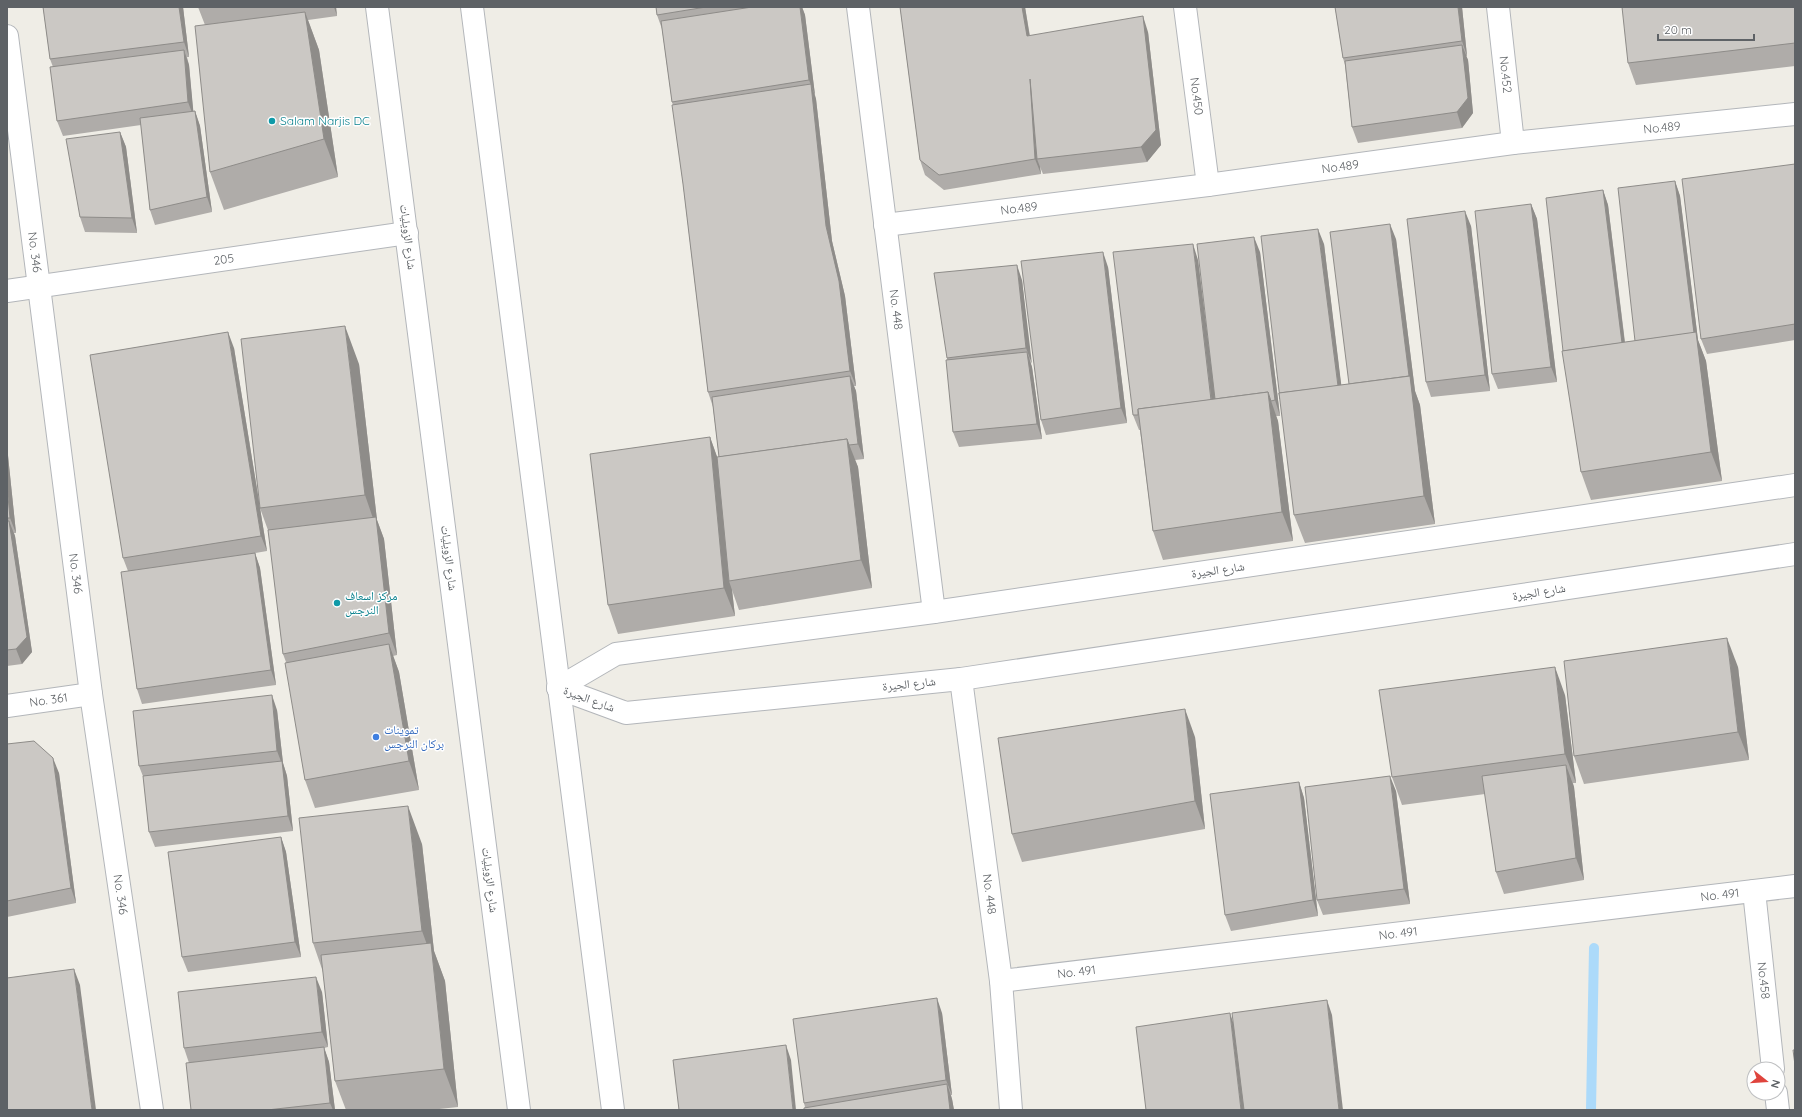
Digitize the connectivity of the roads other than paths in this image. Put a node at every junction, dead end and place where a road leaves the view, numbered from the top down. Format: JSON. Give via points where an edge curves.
{"nodes":[{"id":1,"x":377,"y":7,"type":"edge"},
{"id":2,"x":472,"y":7,"type":"edge"},
{"id":3,"x":858,"y":7,"type":"edge"},
{"id":4,"x":1185,"y":7,"type":"edge"},
{"id":5,"x":1498,"y":7,"type":"edge"},
{"id":6,"x":7,"y":36,"type":"edge"},
{"id":7,"x":1795,"y":114,"type":"edge"},
{"id":8,"x":1513,"y":143,"type":"junction"},
{"id":9,"x":1208,"y":185,"type":"junction"},
{"id":10,"x":886,"y":224,"type":"junction"},
{"id":11,"x":408,"y":233,"type":"junction"},
{"id":12,"x":40,"y":286,"type":"junction"},
{"id":13,"x":7,"y":291,"type":"edge"},
{"id":14,"x":1795,"y":485,"type":"edge"},
{"id":15,"x":1795,"y":554,"type":"edge"},
{"id":16,"x":934,"y":612,"type":"junction"},
{"id":17,"x":961,"y":679,"type":"junction"},
{"id":18,"x":558,"y":688,"type":"junction"},
{"id":19,"x":91,"y":694,"type":"junction"},
{"id":20,"x":7,"y":706,"type":"edge"},
{"id":21,"x":1795,"y":886,"type":"edge"},
{"id":22,"x":1754,"y":891,"type":"junction"},
{"id":23,"x":1001,"y":981,"type":"junction"},
{"id":24,"x":1772,"y":1061,"type":"edge"},
{"id":25,"x":152,"y":1110,"type":"edge"},
{"id":26,"x":519,"y":1110,"type":"edge"},
{"id":27,"x":613,"y":1110,"type":"edge"},
{"id":28,"x":1011,"y":1110,"type":"edge"}],
"edges":[{"from":1,"to":11,"type":"street","name":"شارع الزويليات"},
{"from":2,"to":18,"type":"street"},
{"from":3,"to":10,"type":"street","name":"No. 448"},
{"from":4,"to":9,"type":"street","name":"No.450"},
{"from":5,"to":8,"type":"street","name":"No.452"},
{"from":6,"to":12,"type":"street","name":"No. 346"},
{"from":7,"to":8,"type":"street","name":"No.489"},
{"from":8,"to":9,"type":"street","name":"No.489"},
{"from":9,"to":10,"type":"street","name":"No.489"},
{"from":10,"to":16,"type":"street","name":"No. 448"},
{"from":11,"to":12,"type":"street","name":"205"},
{"from":11,"to":26,"type":"street","name":"شارع الزويليات"},
{"from":12,"to":13,"type":"street","name":"205"},
{"from":12,"to":19,"type":"street","name":"No. 346"},
{"from":14,"to":16,"type":"street","name":"شارع الجيرة"},
{"from":15,"to":17,"type":"street","name":"شارع الجيرة"},
{"from":16,"to":18,"type":"street","name":"شارع الجيرة","via":[[616,654]]},
{"from":17,"to":18,"type":"street","name":"شارع الجيرة","via":[[626,712]]},
{"from":17,"to":23,"type":"street","name":"No. 448"},
{"from":18,"to":27,"type":"street"},
{"from":19,"to":20,"type":"street","name":"No. 361"},
{"from":19,"to":25,"type":"street","name":"No. 346"},
{"from":21,"to":22,"type":"street","name":"No. 491"},
{"from":22,"to":23,"type":"street","name":"No. 491"},
{"from":22,"to":24,"type":"street","name":"No.458"},
{"from":23,"to":28,"type":"street","name":"No. 448"}]}
